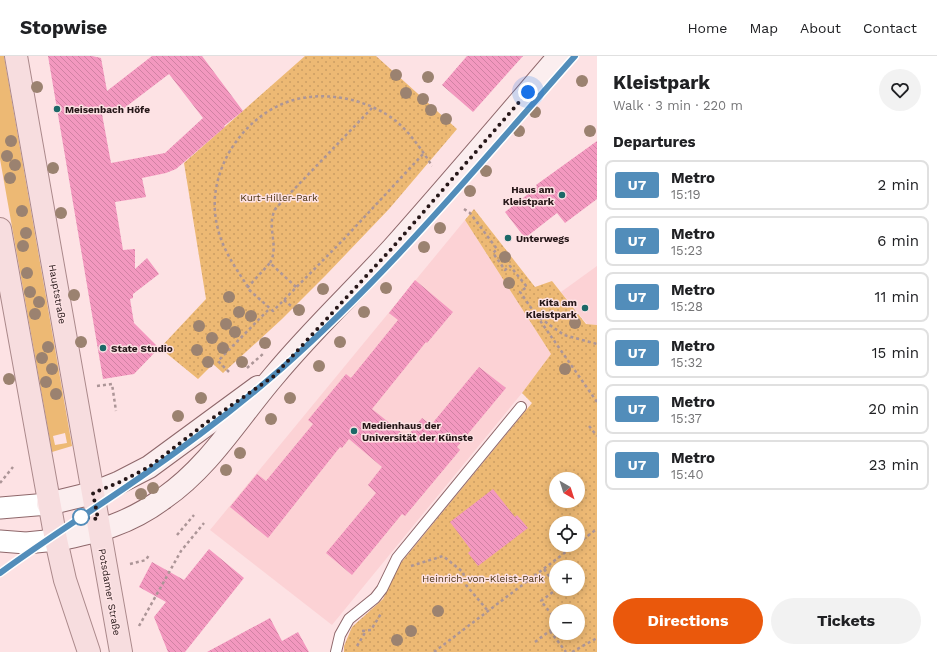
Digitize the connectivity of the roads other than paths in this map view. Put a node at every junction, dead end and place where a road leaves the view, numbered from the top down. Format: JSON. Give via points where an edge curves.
{"nodes":[{"id":1,"x":16,"y":56,"type":"edge"},
{"id":2,"x":559,"y":56,"type":"edge"},
{"id":3,"x":0,"y":229,"type":"edge"},
{"id":4,"x":274,"y":376,"type":"junction"},
{"id":5,"x":521,"y":407,"type":"dead end"},
{"id":6,"x":93,"y":493,"type":"junction"},
{"id":7,"x":48,"y":504,"type":"junction"},
{"id":8,"x":0,"y":508,"type":"edge"},
{"id":9,"x":100,"y":531,"type":"junction"},
{"id":10,"x":56,"y":540,"type":"junction"},
{"id":11,"x":0,"y":541,"type":"edge"},
{"id":12,"x":89,"y":652,"type":"edge"},
{"id":13,"x":121,"y":652,"type":"edge"},
{"id":14,"x":336,"y":652,"type":"edge"}],
"edges":[{"from":1,"to":6,"type":"main road","name":"Hauptstraße"},
{"from":2,"to":4,"type":"main road","via":[[393,247]]},
{"from":3,"to":7,"type":"main road"},
{"from":4,"to":6,"type":"main road","via":[[210,420],[149,467]]},
{"from":4,"to":9,"type":"main road","via":[[228,437],[186,482],[138,514]]},
{"from":5,"to":14,"type":"lane","via":[[397,558],[375,598],[349,619],[340,636]]},
{"from":6,"to":7,"type":"main road"},
{"from":6,"to":9,"type":"main road","name":"Hauptstraße"},
{"from":7,"to":8,"type":"street"},
{"from":7,"to":10,"type":"main road"},
{"from":9,"to":10,"type":"main road"},
{"from":9,"to":13,"type":"main road","name":"Potsdamer Straße"},
{"from":10,"to":11,"type":"street","via":[[26,543]]},
{"from":10,"to":12,"type":"main road","via":[[65,580]]}]}
